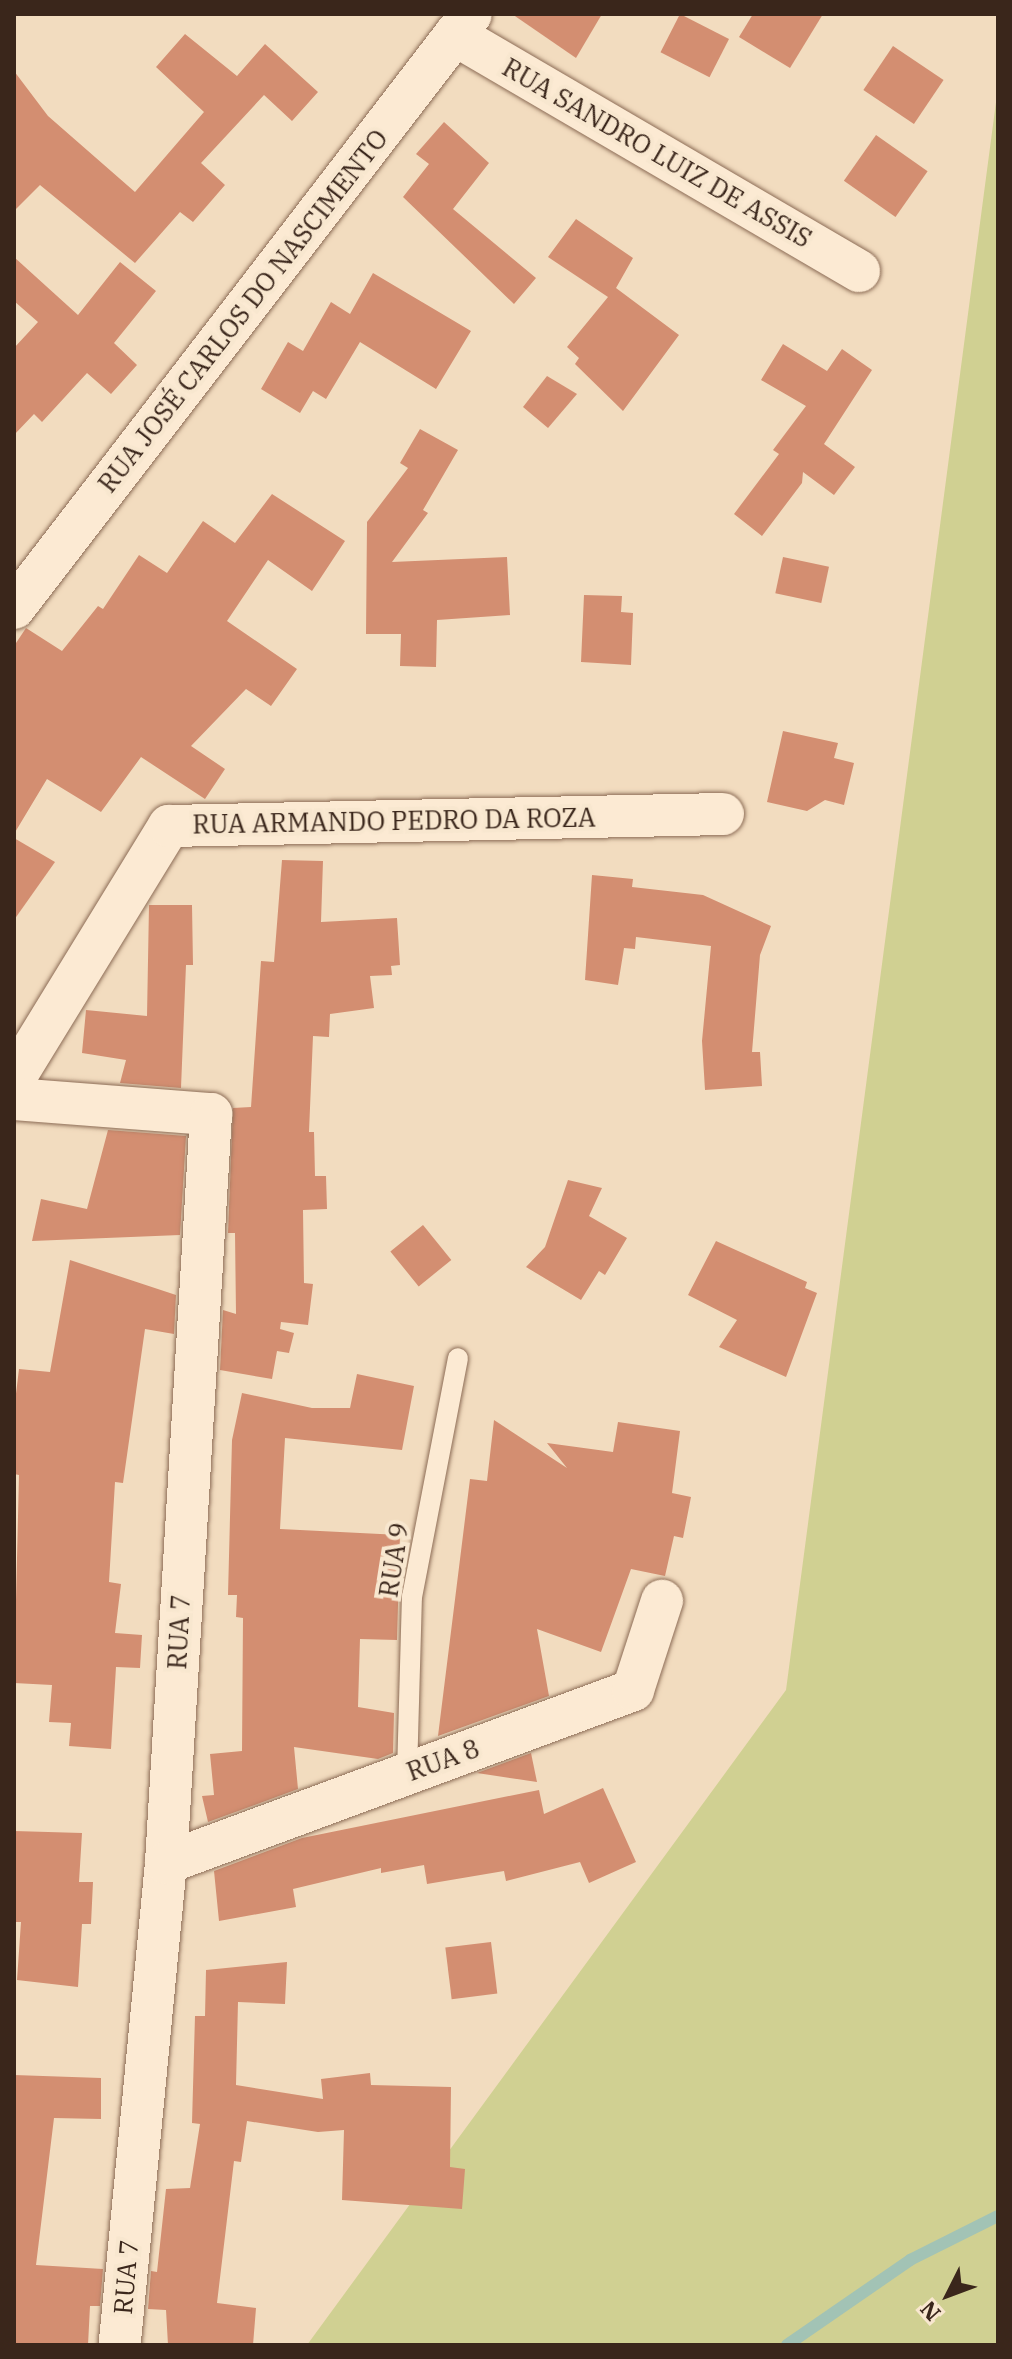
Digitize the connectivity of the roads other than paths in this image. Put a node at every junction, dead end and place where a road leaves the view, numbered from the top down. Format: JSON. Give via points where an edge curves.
{"nodes":[{"id":1,"x":463,"y":24,"type":"edge"},
{"id":2,"x":859,"y":271,"type":"dead end"},
{"id":3,"x":14,"y":608,"type":"edge"},
{"id":4,"x":723,"y":814,"type":"dead end"},
{"id":5,"x":14,"y":1079,"type":"edge"},
{"id":6,"x":14,"y":1099,"type":"edge"},
{"id":7,"x":458,"y":1358,"type":"dead end"},
{"id":8,"x":662,"y":1601,"type":"dead end"},
{"id":9,"x":407,"y":1774,"type":"junction"},
{"id":10,"x":166,"y":1863,"type":"junction"},
{"id":11,"x":120,"y":2345,"type":"edge"}],
"edges":[{"from":1,"to":2,"type":"street","name":"RUA SANDRO LUIZ DE ASSIS"},
{"from":1,"to":3,"type":"street","name":"RUA JOSÉ CARLOS DO NASCIMENTO"},
{"from":4,"to":5,"type":"street","name":"RUA ARMANDO PEDRO DA ROZA","via":[[169,826]]},
{"from":6,"to":10,"type":"street","name":"RUA 7","via":[[211,1114]]},
{"from":7,"to":9,"type":"lane","name":"RUA 9","via":[[412,1597]]},
{"from":8,"to":9,"type":"street","name":"RUA 8","via":[[633,1690]]},
{"from":9,"to":10,"type":"street","name":"RUA 8"},
{"from":10,"to":11,"type":"street","name":"RUA 7"}]}
